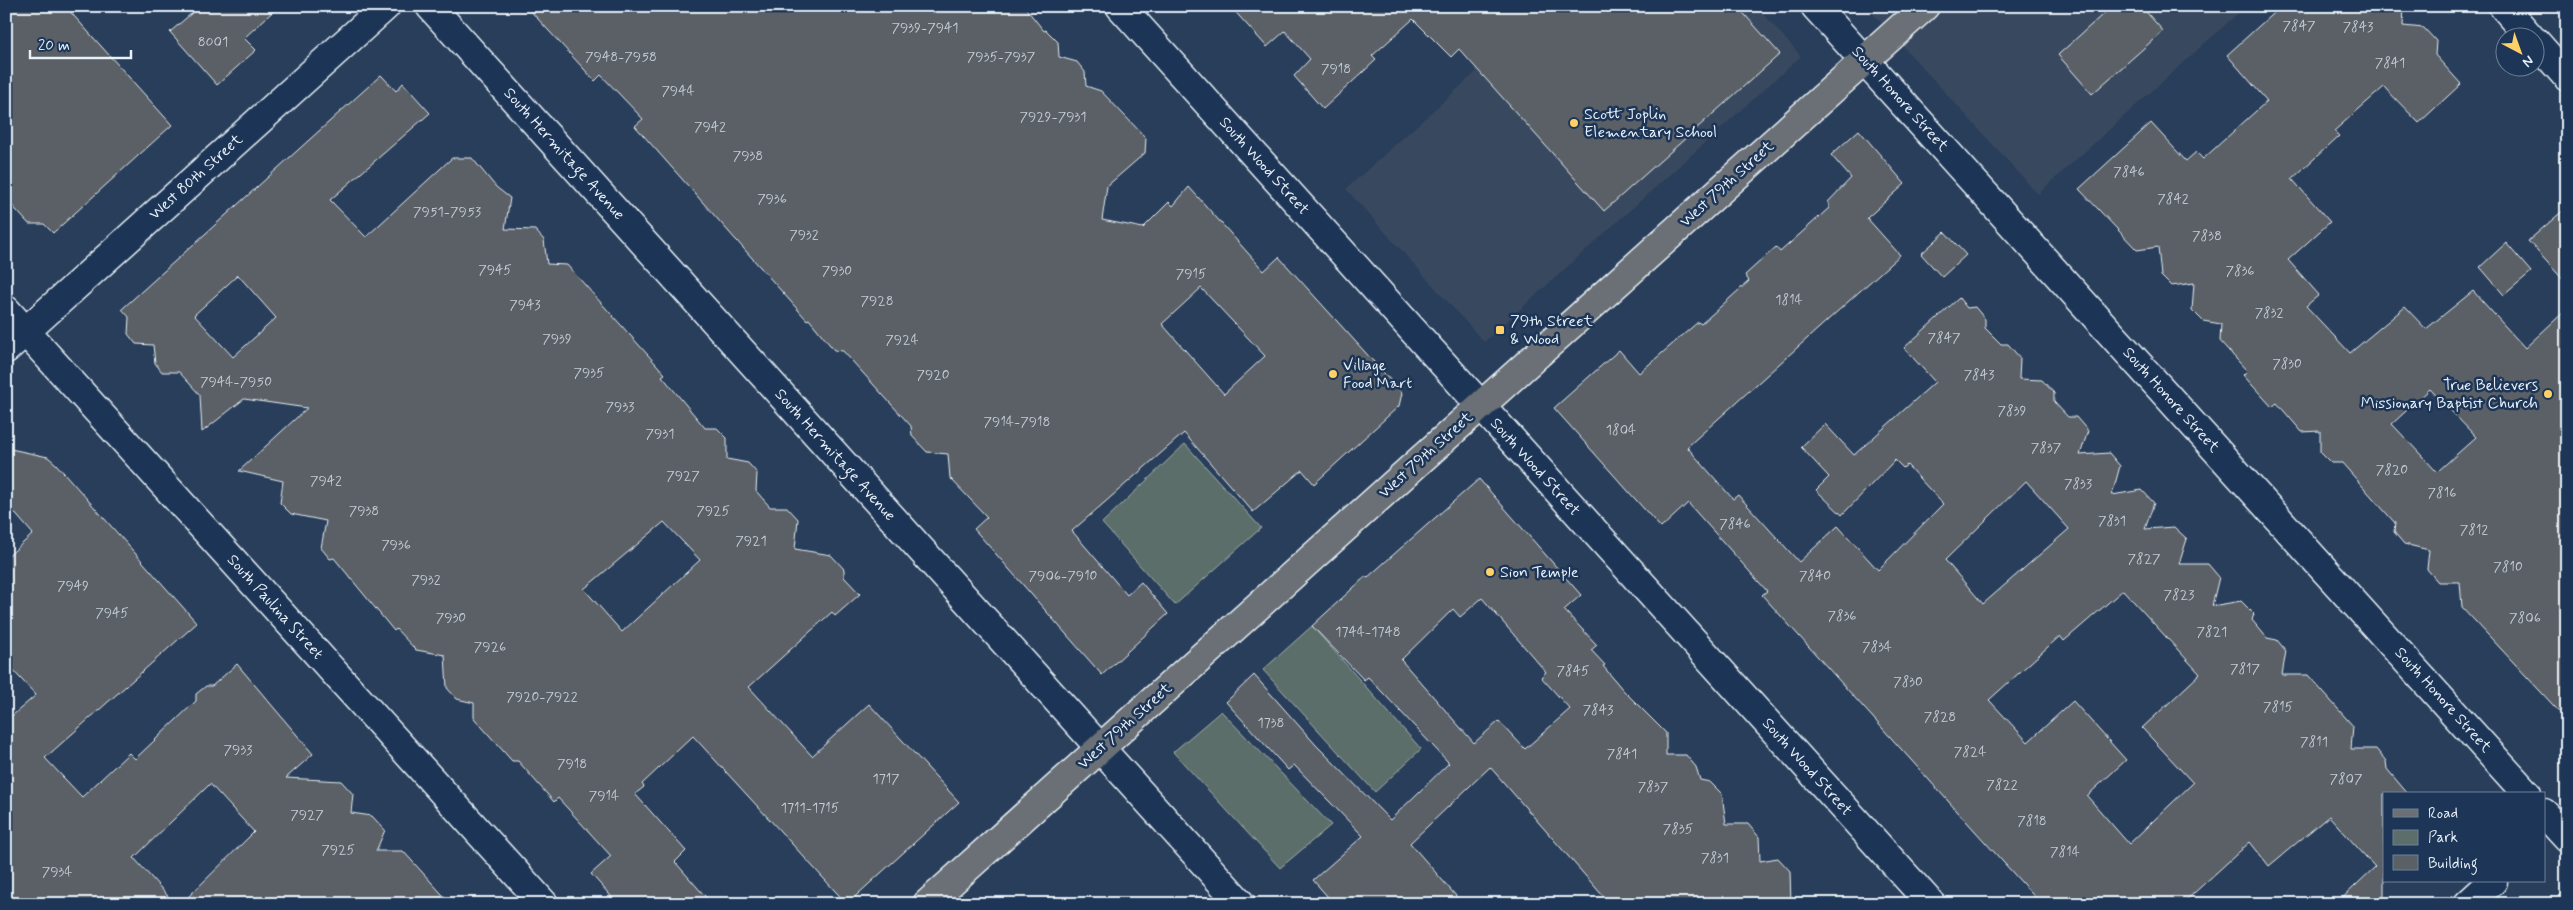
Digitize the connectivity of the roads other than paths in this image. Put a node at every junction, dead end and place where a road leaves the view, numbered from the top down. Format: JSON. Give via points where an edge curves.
{"nodes":[{"id":1,"x":386,"y":6,"type":"edge"},
{"id":2,"x":430,"y":6,"type":"edge"},
{"id":3,"x":1120,"y":6,"type":"edge"},
{"id":4,"x":1815,"y":6,"type":"edge"},
{"id":5,"x":1925,"y":6,"type":"edge"},
{"id":6,"x":2503,"y":6,"type":"edge"},
{"id":7,"x":2522,"y":28,"type":"edge"},
{"id":8,"x":2546,"y":53,"type":"edge"},
{"id":9,"x":1864,"y":60,"type":"junction"},
{"id":10,"x":2567,"y":77,"type":"edge"},
{"id":11,"x":6,"y":310,"type":"edge"},
{"id":12,"x":16,"y":340,"type":"edge"},
{"id":13,"x":1480,"y":406,"type":"junction"},
{"id":14,"x":1100,"y":748,"type":"junction"},
{"id":15,"x":2525,"y":792,"type":"edge"},
{"id":16,"x":2492,"y":882,"type":"edge"},
{"id":17,"x":544,"y":904,"type":"edge"},
{"id":18,"x":927,"y":904,"type":"edge"},
{"id":19,"x":1241,"y":904,"type":"edge"},
{"id":20,"x":1931,"y":904,"type":"edge"},
{"id":21,"x":2468,"y":904,"type":"edge"}],
"edges":[{"from":1,"to":12,"type":"street","name":"West 80th Street"},
{"from":2,"to":14,"type":"street","name":"South Hermitage Avenue"},
{"from":3,"to":13,"type":"street","name":"South Wood Street"},
{"from":4,"to":9,"type":"street","name":"South Honore Street"},
{"from":5,"to":9,"type":"main road","name":"West 79th Street"},
{"from":6,"to":7,"type":"street"},
{"from":8,"to":10,"type":"street"},
{"from":9,"to":13,"type":"main road","name":"West 79th Street"},
{"from":9,"to":15,"type":"street","name":"South Honore Street"},
{"from":11,"to":12,"type":"street","name":"South Paulina Street"},
{"from":12,"to":17,"type":"street","name":"South Paulina Street"},
{"from":13,"to":14,"type":"main road","name":"West 79th Street"},
{"from":13,"to":20,"type":"street","name":"South Wood Street"},
{"from":14,"to":18,"type":"main road","name":"West 79th Street"},
{"from":14,"to":19,"type":"street","name":"South Hermitage Avenue"},
{"from":16,"to":21,"type":"street"}]}
